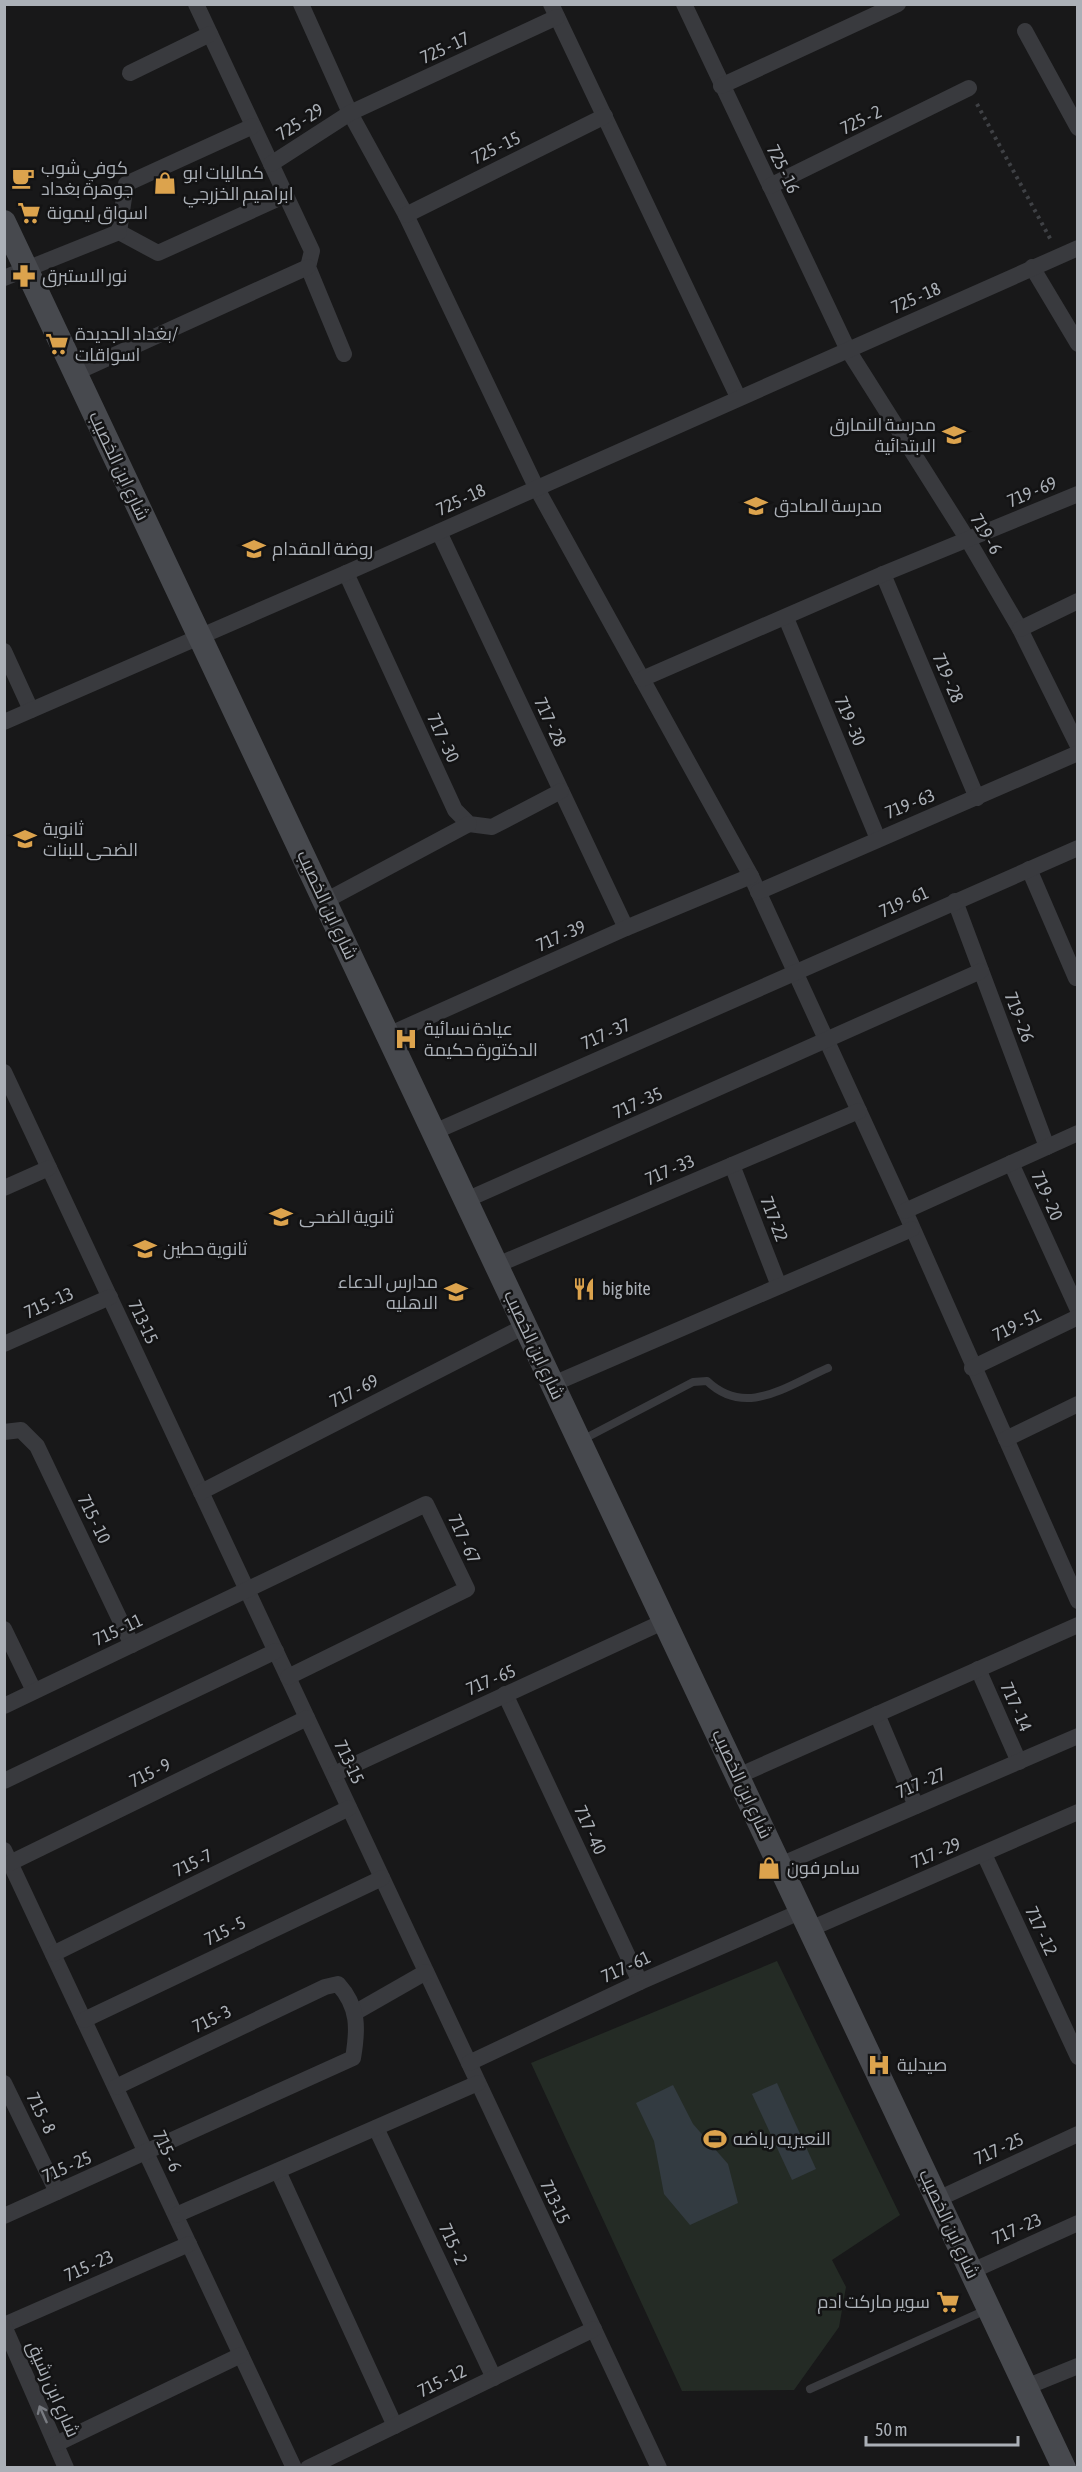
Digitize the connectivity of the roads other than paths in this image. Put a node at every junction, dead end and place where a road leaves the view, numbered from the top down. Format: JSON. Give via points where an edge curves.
{"nodes":[{"id":1,"x":196,"y":4,"type":"edge"},
{"id":2,"x":301,"y":4,"type":"edge"},
{"id":3,"x":684,"y":4,"type":"edge"},
{"id":4,"x":898,"y":4,"type":"edge"},
{"id":5,"x":554,"y":11,"type":"edge"},
{"id":6,"x":1025,"y":31,"type":"dead end"},
{"id":7,"x":210,"y":34,"type":"junction"},
{"id":8,"x":130,"y":73,"type":"dead end"},
{"id":9,"x":721,"y":86,"type":"junction"},
{"id":10,"x":969,"y":88,"type":"road end"},
{"id":11,"x":1072,"y":105,"type":"edge"},
{"id":12,"x":350,"y":113,"type":"junction"},
{"id":13,"x":604,"y":116,"type":"junction"},
{"id":14,"x":253,"y":126,"type":"junction"},
{"id":15,"x":1077,"y":128,"type":"edge"},
{"id":16,"x":271,"y":164,"type":"junction"},
{"id":17,"x":770,"y":186,"type":"junction"},
{"id":18,"x":286,"y":195,"type":"junction"},
{"id":19,"x":406,"y":214,"type":"junction"},
{"id":20,"x":4,"y":222,"type":"edge"},
{"id":21,"x":119,"y":232,"type":"junction"},
{"id":22,"x":1077,"y":248,"type":"edge"},
{"id":23,"x":308,"y":267,"type":"junction"},
{"id":24,"x":1032,"y":267,"type":"junction"},
{"id":25,"x":15,"y":272,"type":"edge"},
{"id":26,"x":1077,"y":344,"type":"edge"},
{"id":27,"x":848,"y":350,"type":"junction"},
{"id":28,"x":344,"y":354,"type":"dead end"},
{"id":29,"x":75,"y":373,"type":"junction"},
{"id":30,"x":738,"y":397,"type":"junction"},
{"id":31,"x":536,"y":487,"type":"junction"},
{"id":32,"x":1077,"y":494,"type":"edge"},
{"id":33,"x":439,"y":532,"type":"junction"},
{"id":34,"x":968,"y":540,"type":"junction"},
{"id":35,"x":346,"y":573,"type":"junction"},
{"id":36,"x":883,"y":574,"type":"junction"},
{"id":37,"x":1077,"y":601,"type":"edge"},
{"id":38,"x":786,"y":618,"type":"junction"},
{"id":39,"x":1020,"y":629,"type":"junction"},
{"id":40,"x":200,"y":635,"type":"junction"},
{"id":41,"x":4,"y":651,"type":"edge"},
{"id":42,"x":642,"y":679,"type":"junction"},
{"id":43,"x":31,"y":710,"type":"junction"},
{"id":44,"x":4,"y":722,"type":"edge"},
{"id":45,"x":1076,"y":736,"type":"edge"},
{"id":46,"x":1077,"y":753,"type":"edge"},
{"id":47,"x":561,"y":791,"type":"junction"},
{"id":48,"x":977,"y":798,"type":"junction"},
{"id":49,"x":469,"y":824,"type":"junction"},
{"id":50,"x":878,"y":839,"type":"junction"},
{"id":51,"x":1077,"y":848,"type":"edge"},
{"id":52,"x":1029,"y":869,"type":"junction"},
{"id":53,"x":751,"y":876,"type":"junction"},
{"id":54,"x":758,"y":892,"type":"junction"},
{"id":55,"x":325,"y":901,"type":"junction"},
{"id":56,"x":955,"y":901,"type":"junction"},
{"id":57,"x":626,"y":928,"type":"junction"},
{"id":58,"x":794,"y":971,"type":"junction"},
{"id":59,"x":981,"y":971,"type":"junction"},
{"id":60,"x":1076,"y":978,"type":"edge"},
{"id":61,"x":388,"y":1035,"type":"junction"},
{"id":62,"x":825,"y":1042,"type":"junction"},
{"id":63,"x":4,"y":1072,"type":"edge"},
{"id":64,"x":859,"y":1111,"type":"junction"},
{"id":65,"x":434,"y":1132,"type":"junction"},
{"id":66,"x":1077,"y":1133,"type":"edge"},
{"id":67,"x":1047,"y":1147,"type":"junction"},
{"id":68,"x":1011,"y":1163,"type":"junction"},
{"id":69,"x":732,"y":1165,"type":"junction"},
{"id":70,"x":49,"y":1168,"type":"junction"},
{"id":71,"x":4,"y":1188,"type":"edge"},
{"id":72,"x":466,"y":1200,"type":"junction"},
{"id":73,"x":905,"y":1211,"type":"junction"},
{"id":74,"x":912,"y":1229,"type":"junction"},
{"id":75,"x":497,"y":1265,"type":"junction"},
{"id":76,"x":779,"y":1287,"type":"junction"},
{"id":77,"x":110,"y":1297,"type":"junction"},
{"id":78,"x":1077,"y":1310,"type":"edge"},
{"id":79,"x":1077,"y":1317,"type":"edge"},
{"id":80,"x":525,"y":1326,"type":"junction"},
{"id":81,"x":4,"y":1344,"type":"edge"},
{"id":82,"x":828,"y":1368,"type":"dead end"},
{"id":83,"x":972,"y":1368,"type":"junction"},
{"id":84,"x":553,"y":1384,"type":"junction"},
{"id":85,"x":1077,"y":1404,"type":"edge"},
{"id":86,"x":4,"y":1432,"type":"edge"},
{"id":87,"x":1006,"y":1439,"type":"junction"},
{"id":88,"x":580,"y":1441,"type":"junction"},
{"id":89,"x":201,"y":1492,"type":"junction"},
{"id":90,"x":248,"y":1591,"type":"junction"},
{"id":91,"x":1077,"y":1601,"type":"edge"},
{"id":92,"x":665,"y":1621,"type":"junction"},
{"id":93,"x":1077,"y":1625,"type":"edge"},
{"id":94,"x":4,"y":1629,"type":"edge"},
{"id":95,"x":132,"y":1645,"type":"junction"},
{"id":96,"x":276,"y":1651,"type":"junction"},
{"id":97,"x":978,"y":1669,"type":"junction"},
{"id":98,"x":288,"y":1677,"type":"junction"},
{"id":99,"x":34,"y":1691,"type":"junction"},
{"id":100,"x":505,"y":1694,"type":"junction"},
{"id":101,"x":4,"y":1706,"type":"edge"},
{"id":102,"x":877,"y":1714,"type":"junction"},
{"id":103,"x":307,"y":1718,"type":"junction"},
{"id":104,"x":1077,"y":1736,"type":"edge"},
{"id":105,"x":1019,"y":1762,"type":"junction"},
{"id":106,"x":333,"y":1774,"type":"junction"},
{"id":107,"x":738,"y":1776,"type":"junction"},
{"id":108,"x":4,"y":1781,"type":"edge"},
{"id":109,"x":916,"y":1806,"type":"junction"},
{"id":110,"x":350,"y":1808,"type":"junction"},
{"id":111,"x":1077,"y":1812,"type":"edge"},
{"id":112,"x":984,"y":1854,"type":"junction"},
{"id":113,"x":7,"y":1856,"type":"edge"},
{"id":114,"x":780,"y":1865,"type":"junction"},
{"id":115,"x":382,"y":1878,"type":"junction"},
{"id":116,"x":806,"y":1920,"type":"junction"},
{"id":117,"x":53,"y":1954,"type":"junction"},
{"id":118,"x":426,"y":1972,"type":"junction"},
{"id":119,"x":640,"y":1982,"type":"junction"},
{"id":120,"x":356,"y":2012,"type":"junction"},
{"id":121,"x":84,"y":2020,"type":"junction"},
{"id":122,"x":1077,"y":2057,"type":"edge"},
{"id":123,"x":469,"y":2063,"type":"junction"},
{"id":124,"x":4,"y":2083,"type":"edge"},
{"id":125,"x":478,"y":2083,"type":"junction"},
{"id":126,"x":116,"y":2087,"type":"junction"},
{"id":127,"x":376,"y":2128,"type":"junction"},
{"id":128,"x":1077,"y":2134,"type":"edge"},
{"id":129,"x":146,"y":2153,"type":"junction"},
{"id":130,"x":278,"y":2171,"type":"junction"},
{"id":131,"x":57,"y":2192,"type":"junction"},
{"id":132,"x":938,"y":2199,"type":"junction"},
{"id":133,"x":4,"y":2216,"type":"edge"},
{"id":134,"x":176,"y":2216,"type":"junction"},
{"id":135,"x":1077,"y":2223,"type":"edge"},
{"id":136,"x":189,"y":2244,"type":"junction"},
{"id":137,"x":972,"y":2271,"type":"junction"},
{"id":138,"x":990,"y":2309,"type":"junction"},
{"id":139,"x":4,"y":2325,"type":"edge"},
{"id":140,"x":594,"y":2330,"type":"junction"},
{"id":141,"x":241,"y":2355,"type":"junction"},
{"id":142,"x":1077,"y":2366,"type":"edge"},
{"id":143,"x":494,"y":2378,"type":"junction"},
{"id":144,"x":1026,"y":2387,"type":"junction"},
{"id":145,"x":810,"y":2389,"type":"dead end"},
{"id":146,"x":394,"y":2426,"type":"junction"},
{"id":147,"x":56,"y":2444,"type":"junction"},
{"id":148,"x":653,"y":2466,"type":"edge"},
{"id":149,"x":66,"y":2468,"type":"edge"},
{"id":150,"x":294,"y":2468,"type":"edge"},
{"id":151,"x":308,"y":2468,"type":"edge"},
{"id":152,"x":1064,"y":2468,"type":"edge"}],
"edges":[{"from":1,"to":7,"type":"street"},
{"from":2,"to":12,"type":"street"},
{"from":3,"to":9,"type":"street","name":"725 - 16"},
{"from":4,"to":9,"type":"street"},
{"from":5,"to":12,"type":"street","name":"725 - 17"},
{"from":5,"to":13,"type":"street"},
{"from":6,"to":11,"type":"street"},
{"from":7,"to":8,"type":"street"},
{"from":7,"to":14,"type":"street"},
{"from":9,"to":17,"type":"street","name":"725 - 16"},
{"from":10,"to":17,"type":"street","name":"725 - 2"},
{"from":11,"to":15,"type":"street"},
{"from":12,"to":16,"type":"street","name":"725 - 29"},
{"from":12,"to":19,"type":"street"},
{"from":13,"to":19,"type":"street","name":"725 - 15"},
{"from":13,"to":30,"type":"street"},
{"from":14,"to":16,"type":"street"},
{"from":14,"to":21,"type":"street","via":[[126,184]]},
{"from":16,"to":18,"type":"street"},
{"from":17,"to":27,"type":"street","name":"725 - 16"},
{"from":18,"to":21,"type":"street","via":[[158,253]]},
{"from":18,"to":23,"type":"street","via":[[312,251]]},
{"from":19,"to":31,"type":"street"},
{"from":20,"to":25,"type":"street","name":"شارع ابن الخصيب"},
{"from":21,"to":25,"type":"street"},
{"from":22,"to":24,"type":"street","name":"725 - 18"},
{"from":23,"to":28,"type":"street"},
{"from":23,"to":29,"type":"street"},
{"from":24,"to":26,"type":"street"},
{"from":24,"to":27,"type":"street","name":"725 - 18"},
{"from":25,"to":29,"type":"street","name":"شارع ابن الخصيب"},
{"from":27,"to":30,"type":"street","name":"725 - 18"},
{"from":27,"to":34,"type":"street","name":"719 - 6"},
{"from":29,"to":40,"type":"street","name":"شارع ابن الخصيب"},
{"from":30,"to":31,"type":"street","name":"725 - 18"},
{"from":31,"to":33,"type":"street","name":"725 - 18"},
{"from":31,"to":42,"type":"street"},
{"from":32,"to":34,"type":"street","name":"719 - 69"},
{"from":33,"to":35,"type":"street","name":"725 - 18"},
{"from":33,"to":47,"type":"street","name":"717 - 28"},
{"from":34,"to":36,"type":"street","name":"719 - 69"},
{"from":34,"to":39,"type":"street","name":"719 - 6"},
{"from":35,"to":40,"type":"street","name":"725 - 18"},
{"from":35,"to":49,"type":"street","name":"717 - 30","via":[[455,810]]},
{"from":36,"to":38,"type":"street","name":"719 - 69"},
{"from":36,"to":48,"type":"street","name":"719 - 28"},
{"from":37,"to":39,"type":"street"},
{"from":38,"to":42,"type":"street","name":"719 - 69"},
{"from":38,"to":50,"type":"street","name":"719 - 30"},
{"from":39,"to":45,"type":"street","name":"719 - 6"},
{"from":40,"to":43,"type":"street","name":"725 - 18"},
{"from":40,"to":55,"type":"street","name":"شارع ابن الخصيب"},
{"from":41,"to":43,"type":"street"},
{"from":42,"to":53,"type":"street"},
{"from":43,"to":44,"type":"street","name":"725 - 18"},
{"from":46,"to":48,"type":"street","name":"719 - 63"},
{"from":47,"to":49,"type":"street","via":[[492,826]]},
{"from":47,"to":57,"type":"street","name":"717 - 28"},
{"from":48,"to":50,"type":"street","name":"719 - 63"},
{"from":49,"to":55,"type":"street"},
{"from":50,"to":54,"type":"street","name":"719 - 63"},
{"from":51,"to":52,"type":"street","name":"719 - 61"},
{"from":52,"to":56,"type":"street","name":"719 - 61"},
{"from":52,"to":60,"type":"street"},
{"from":53,"to":54,"type":"street"},
{"from":53,"to":57,"type":"street","name":"717 - 39"},
{"from":54,"to":58,"type":"street"},
{"from":55,"to":61,"type":"street","name":"شارع ابن الخصيب"},
{"from":56,"to":58,"type":"street","name":"719 - 61"},
{"from":56,"to":59,"type":"street","name":"719 - 26"},
{"from":57,"to":61,"type":"street","name":"717 - 39"},
{"from":58,"to":62,"type":"street"},
{"from":58,"to":65,"type":"street","name":"717 - 37"},
{"from":59,"to":62,"type":"street","name":"717 - 35"},
{"from":59,"to":67,"type":"street","name":"719 - 26"},
{"from":61,"to":65,"type":"street","name":"شارع ابن الخصيب"},
{"from":62,"to":64,"type":"street"},
{"from":62,"to":72,"type":"street","name":"717 - 35"},
{"from":63,"to":70,"type":"street","name":"713-15"},
{"from":64,"to":69,"type":"street","name":"717 - 33"},
{"from":64,"to":73,"type":"street"},
{"from":65,"to":72,"type":"street","name":"شارع ابن الخصيب"},
{"from":66,"to":67,"type":"street"},
{"from":67,"to":68,"type":"street"},
{"from":68,"to":73,"type":"street"},
{"from":68,"to":78,"type":"street","name":"719 - 20"},
{"from":69,"to":75,"type":"street","name":"717 - 33"},
{"from":69,"to":76,"type":"street","name":"717-22"},
{"from":70,"to":71,"type":"street"},
{"from":70,"to":77,"type":"street","name":"713-15"},
{"from":72,"to":75,"type":"street","name":"شارع ابن الخصيب"},
{"from":73,"to":74,"type":"street"},
{"from":74,"to":76,"type":"street"},
{"from":74,"to":83,"type":"street"},
{"from":75,"to":80,"type":"street","name":"شارع ابن الخصيب"},
{"from":76,"to":84,"type":"street"},
{"from":77,"to":81,"type":"street","name":"715 - 13"},
{"from":77,"to":89,"type":"street","name":"713-15"},
{"from":79,"to":83,"type":"street","name":"719 - 51"},
{"from":80,"to":84,"type":"street","name":"شارع ابن الخصيب"},
{"from":80,"to":89,"type":"street","name":"717 - 69"},
{"from":82,"to":88,"type":"lane","via":[[760,1398],[741,1401],[720,1393],[707,1381],[693,1382]]},
{"from":83,"to":87,"type":"street"},
{"from":84,"to":88,"type":"street","name":"شارع ابن الخصيب"},
{"from":85,"to":87,"type":"street"},
{"from":86,"to":95,"type":"street","name":"715 - 10","via":[[21,1430],[37,1446]]},
{"from":87,"to":91,"type":"street"},
{"from":88,"to":92,"type":"street","name":"شارع ابن الخصيب"},
{"from":89,"to":90,"type":"street","name":"713-15"},
{"from":90,"to":95,"type":"street","name":"715 - 11"},
{"from":90,"to":96,"type":"street","name":"713-15"},
{"from":90,"to":98,"type":"street","name":"717 - 67","via":[[426,1504],[462,1579],[466,1590]]},
{"from":92,"to":100,"type":"street","name":"717 - 65"},
{"from":92,"to":107,"type":"street","name":"شارع ابن الخصيب"},
{"from":93,"to":97,"type":"street"},
{"from":94,"to":99,"type":"street"},
{"from":95,"to":99,"type":"street","name":"715 - 11"},
{"from":96,"to":98,"type":"street","name":"713-15"},
{"from":96,"to":108,"type":"street"},
{"from":97,"to":102,"type":"street"},
{"from":97,"to":105,"type":"street","name":"717 - 14"},
{"from":98,"to":103,"type":"street","name":"713-15"},
{"from":99,"to":101,"type":"street","name":"715 - 11"},
{"from":100,"to":106,"type":"street","name":"717 - 65"},
{"from":100,"to":119,"type":"street","name":"717 - 40"},
{"from":102,"to":107,"type":"street"},
{"from":102,"to":109,"type":"street"},
{"from":103,"to":106,"type":"street","name":"713-15"},
{"from":103,"to":113,"type":"street","name":"715 - 9"},
{"from":104,"to":105,"type":"street","name":"717 - 27"},
{"from":105,"to":109,"type":"street","name":"717 - 27"},
{"from":106,"to":110,"type":"street","name":"713-15"},
{"from":107,"to":114,"type":"street","name":"شارع ابن الخصيب"},
{"from":109,"to":114,"type":"street","name":"717 - 27"},
{"from":110,"to":115,"type":"street","name":"713-15"},
{"from":110,"to":117,"type":"street","name":"715 -7"},
{"from":111,"to":112,"type":"street","name":"717 - 29"},
{"from":112,"to":116,"type":"street","name":"717 - 29"},
{"from":112,"to":122,"type":"street","name":"717 - 12"},
{"from":113,"to":117,"type":"street","name":"715 - 6"},
{"from":114,"to":116,"type":"street","name":"شارع ابن الخصيب"},
{"from":115,"to":118,"type":"street","name":"713-15"},
{"from":115,"to":121,"type":"street","name":"715 - 5"},
{"from":116,"to":119,"type":"street","name":"717 - 61"},
{"from":116,"to":132,"type":"street","name":"شارع ابن الخصيب"},
{"from":117,"to":121,"type":"street","name":"715 - 6"},
{"from":118,"to":120,"type":"street"},
{"from":118,"to":123,"type":"street","name":"713-15"},
{"from":119,"to":123,"type":"street","name":"717 - 61"},
{"from":120,"to":126,"type":"street","name":"715- 3","via":[[338,1984],[325,1987]]},
{"from":120,"to":129,"type":"street","name":"715 - 25","via":[[353,2058]]},
{"from":121,"to":126,"type":"street","name":"715 - 6"},
{"from":123,"to":125,"type":"street","name":"713-15"},
{"from":124,"to":131,"type":"street","name":"715 - 8"},
{"from":125,"to":127,"type":"street"},
{"from":125,"to":140,"type":"street","name":"713-15"},
{"from":126,"to":129,"type":"street","name":"715 - 6"},
{"from":127,"to":130,"type":"street"},
{"from":127,"to":143,"type":"street","name":"715 - 2"},
{"from":128,"to":132,"type":"street","name":"717 - 25"},
{"from":129,"to":131,"type":"street","name":"715 - 25"},
{"from":129,"to":134,"type":"street","name":"715 - 6"},
{"from":130,"to":134,"type":"street"},
{"from":130,"to":146,"type":"street"},
{"from":131,"to":133,"type":"street","name":"715 - 25"},
{"from":132,"to":137,"type":"street","name":"شارع ابن الخصيب"},
{"from":134,"to":136,"type":"street","name":"715 - 6"},
{"from":135,"to":137,"type":"street","name":"717 - 23"},
{"from":136,"to":139,"type":"street","name":"715 - 23"},
{"from":136,"to":141,"type":"street","name":"715 - 6"},
{"from":137,"to":138,"type":"street","name":"شارع ابن الخصيب"},
{"from":138,"to":144,"type":"street","name":"شارع ابن الخصيب"},
{"from":138,"to":145,"type":"lane"},
{"from":147,"to":139,"type":"street","name":"شارع ابن رشيق","one_way":true},
{"from":140,"to":143,"type":"street","name":"715 - 12"},
{"from":140,"to":148,"type":"street","name":"713-15"},
{"from":141,"to":147,"type":"street"},
{"from":141,"to":150,"type":"street","name":"715 - 6"},
{"from":142,"to":144,"type":"street"},
{"from":143,"to":146,"type":"street","name":"715 - 12"},
{"from":144,"to":152,"type":"street","name":"شارع ابن الخصيب"},
{"from":146,"to":151,"type":"street","name":"715 - 12"},
{"from":147,"to":149,"type":"street","name":"شارع ابن رشيق"}]}
